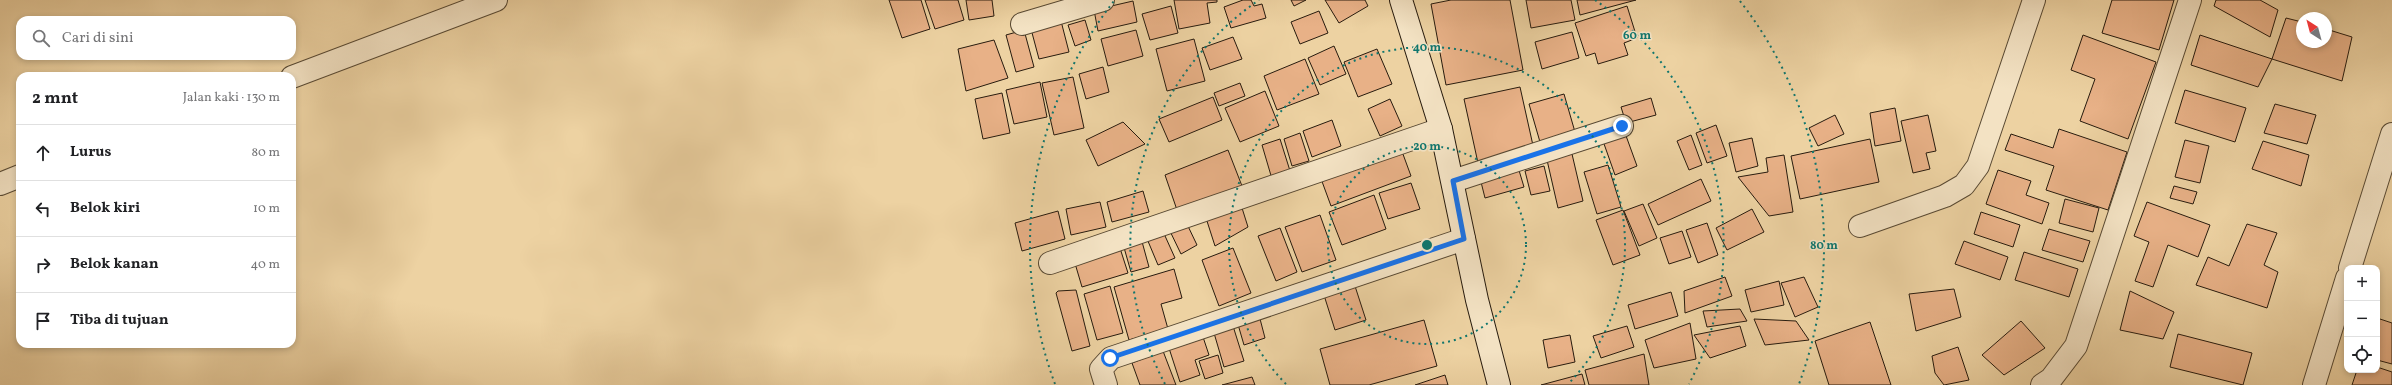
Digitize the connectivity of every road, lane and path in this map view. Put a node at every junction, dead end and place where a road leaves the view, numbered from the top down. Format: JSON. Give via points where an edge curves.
{"nodes":[{"id":1,"x":496,"y":0,"type":"edge"},
{"id":2,"x":1104,"y":0,"type":"edge"},
{"id":3,"x":1401,"y":0,"type":"edge"},
{"id":4,"x":2034,"y":0,"type":"edge"},
{"id":5,"x":2190,"y":0,"type":"edge"},
{"id":6,"x":1022,"y":24,"type":"dead end"},
{"id":7,"x":296,"y":75,"type":"edge"},
{"id":8,"x":1622,"y":126,"type":"dead end"},
{"id":9,"x":1441,"y":129,"type":"junction"},
{"id":10,"x":2392,"y":134,"type":"edge"},
{"id":11,"x":16,"y":178,"type":"edge"},
{"id":12,"x":1453,"y":181,"type":"junction"},
{"id":13,"x":0,"y":184,"type":"edge"},
{"id":14,"x":1860,"y":226,"type":"dead end"},
{"id":15,"x":1464,"y":239,"type":"junction"},
{"id":16,"x":1050,"y":263,"type":"dead end"},
{"id":17,"x":2351,"y":265,"type":"edge"},
{"id":18,"x":2344,"y":288,"type":"edge"},
{"id":19,"x":1106,"y":385,"type":"edge"},
{"id":20,"x":1499,"y":385,"type":"edge"},
{"id":21,"x":2042,"y":385,"type":"edge"},
{"id":22,"x":2314,"y":385,"type":"edge"}],
"edges":[{"from":1,"to":7,"type":"street"},
{"from":2,"to":6,"type":"street"},
{"from":3,"to":9,"type":"street"},
{"from":4,"to":14,"type":"street","via":[[1978,166],[1964,185],[1946,196]]},
{"from":5,"to":21,"type":"street","via":[[2076,346],[2051,379]]},
{"from":8,"to":12,"type":"street"},
{"from":9,"to":12,"type":"street"},
{"from":9,"to":16,"type":"street"},
{"from":10,"to":17,"type":"street"},
{"from":11,"to":13,"type":"street"},
{"from":12,"to":15,"type":"street"},
{"from":15,"to":19,"type":"street","via":[[1110,358],[1101,368]]},
{"from":15,"to":20,"type":"street"},
{"from":18,"to":22,"type":"street"}]}
